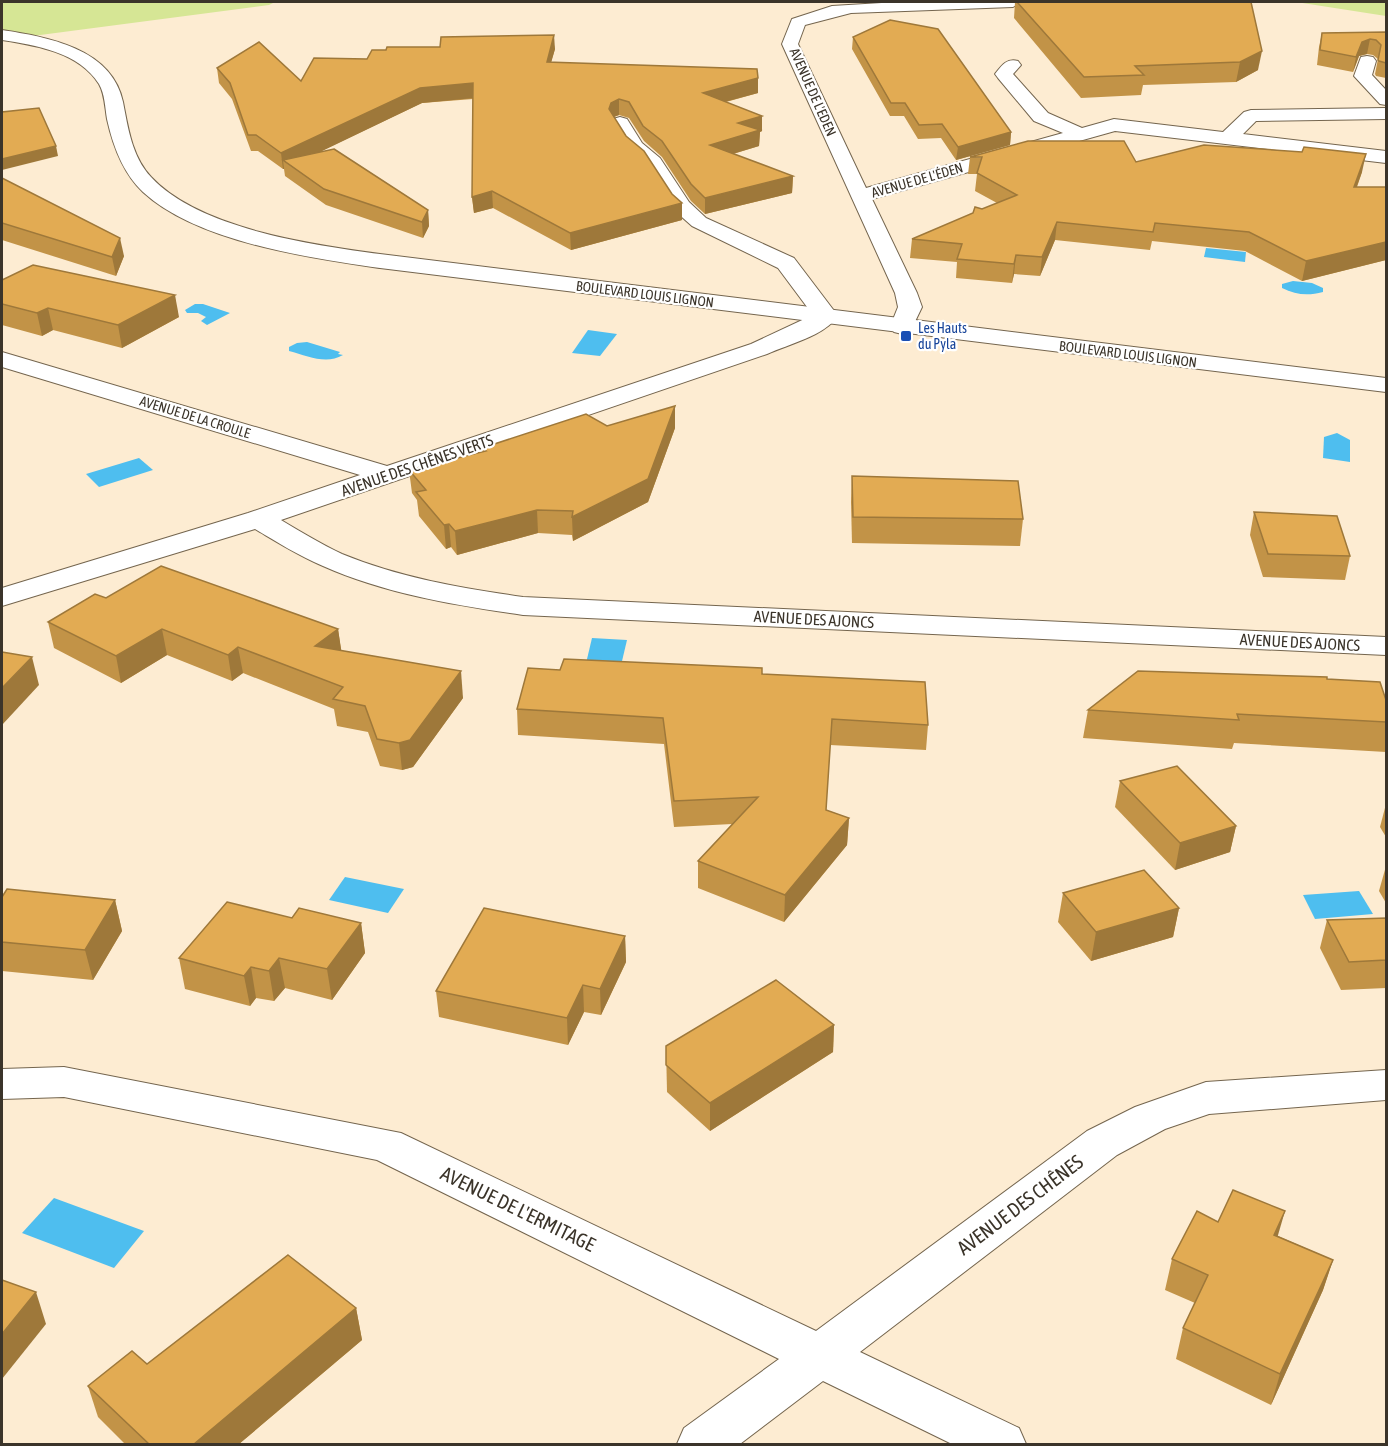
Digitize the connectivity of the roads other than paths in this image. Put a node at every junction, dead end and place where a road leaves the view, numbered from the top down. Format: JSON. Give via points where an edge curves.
{"nodes":[{"id":1,"x":1013,"y":2,"type":"edge"},
{"id":2,"x":2,"y":35,"type":"edge"},
{"id":3,"x":1367,"y":62,"type":"dead end"},
{"id":4,"x":1012,"y":65,"type":"dead end"},
{"id":5,"x":1386,"y":100,"type":"edge"},
{"id":6,"x":1386,"y":113,"type":"edge"},
{"id":7,"x":620,"y":123,"type":"edge"},
{"id":8,"x":1078,"y":133,"type":"junction"},
{"id":9,"x":1229,"y":137,"type":"junction"},
{"id":10,"x":1386,"y":156,"type":"edge"},
{"id":11,"x":860,"y":196,"type":"junction"},
{"id":12,"x":826,"y":316,"type":"junction"},
{"id":13,"x":902,"y":327,"type":"junction"},
{"id":14,"x":2,"y":359,"type":"edge"},
{"id":15,"x":1386,"y":385,"type":"edge"},
{"id":16,"x":388,"y":474,"type":"junction"},
{"id":17,"x":258,"y":519,"type":"junction"},
{"id":18,"x":2,"y":597,"type":"edge"},
{"id":19,"x":1386,"y":646,"type":"edge"},
{"id":20,"x":2,"y":1084,"type":"edge"},
{"id":21,"x":1386,"y":1085,"type":"edge"},
{"id":22,"x":821,"y":1355,"type":"junction"},
{"id":23,"x":702,"y":1444,"type":"edge"},
{"id":24,"x":1001,"y":1444,"type":"edge"}],
"edges":[{"from":1,"to":11,"type":"street","name":"AVENUE DE L'EDEN","via":[[851,8],[798,22],[790,44]]},
{"from":2,"to":12,"type":"street","name":"BOULEVARD LOUIS LIGNON","via":[[46,44],[86,61],[97,70],[111,92],[119,134],[133,168],[161,196],[230,229],[315,252]]},
{"from":3,"to":5,"type":"street","via":[[1363,76]]},
{"from":4,"to":8,"type":"street","via":[[1004,74],[1041,117]]},
{"from":6,"to":9,"type":"street","via":[[1251,116]]},
{"from":7,"to":12,"type":"street","via":[[635,147],[653,162],[681,206],[699,222],[786,263]]},
{"from":8,"to":9,"type":"street","name":"AVENUE DE L'ÉDEN","via":[[1114,125]]},
{"from":8,"to":11,"type":"street","name":"AVENUE DE L'ÉDEN"},
{"from":9,"to":10,"type":"street","name":"AVENUE DE L'ÉDEN"},
{"from":11,"to":13,"type":"street","name":"AVENUE DE L'ÉDEN","via":[[906,293],[910,307]]},
{"from":12,"to":13,"type":"street","name":"BOULEVARD LOUIS LIGNON"},
{"from":12,"to":16,"type":"street","name":"AVENUE DES CHÊNES VERTS","via":[[759,349]]},
{"from":13,"to":15,"type":"street","name":"BOULEVARD LOUIS LIGNON"},
{"from":14,"to":16,"type":"street","name":"AVENUE DE LA CROULE"},
{"from":16,"to":17,"type":"street","name":"AVENUE DES CHÊNES VERTS"},
{"from":17,"to":18,"type":"street","name":"AVENUE DES CHÊNES VERTS"},
{"from":17,"to":19,"type":"street","name":"AVENUE DES AJONCS","via":[[333,560],[396,583],[523,606]]},
{"from":20,"to":22,"type":"street","name":"AVENUE DE L'ERMITAGE","via":[[64,1082],[386,1145]]},
{"from":21,"to":22,"type":"street","name":"AVENUE DES CHÊNES","via":[[1206,1098],[1150,1118],[1102,1143]]},
{"from":22,"to":23,"type":"street","name":"AVENUE DES CHÊNES"},
{"from":22,"to":24,"type":"street","name":"AVENUE DE L'ERMITAGE"}]}
